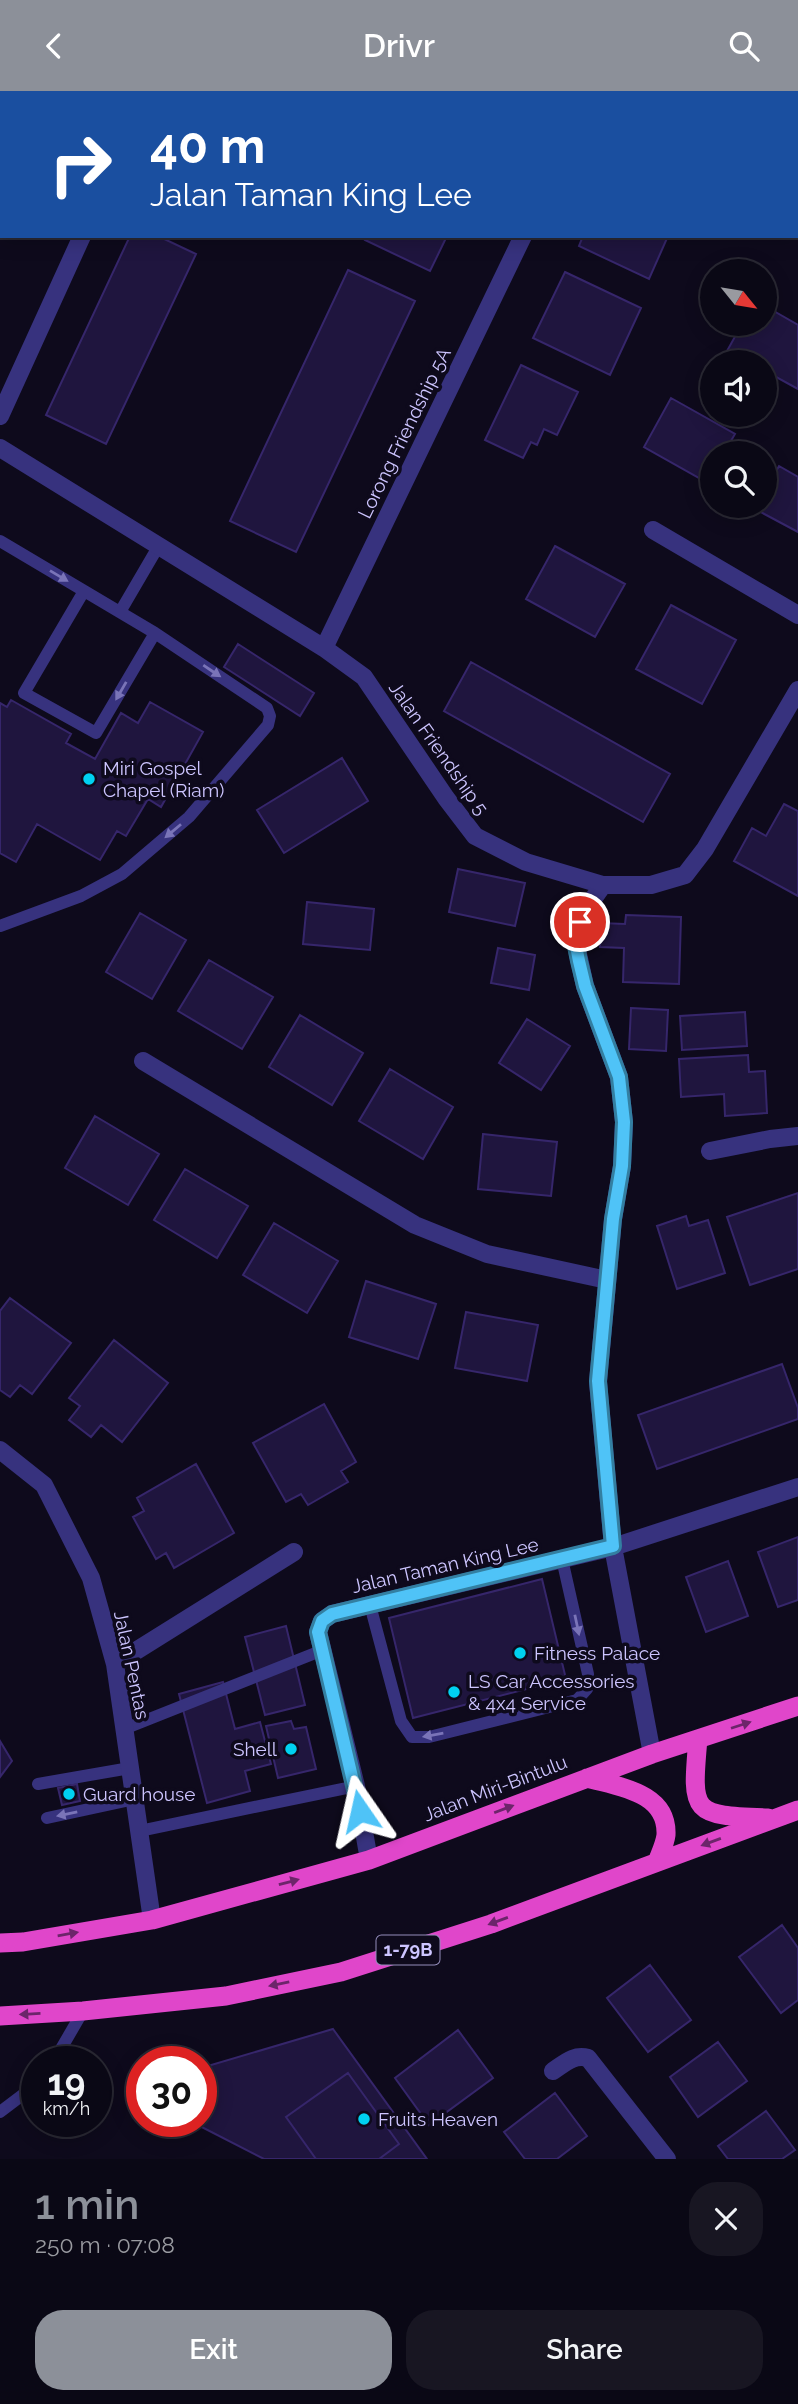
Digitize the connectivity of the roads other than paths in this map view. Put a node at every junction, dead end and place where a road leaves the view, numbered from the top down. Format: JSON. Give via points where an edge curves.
{"nodes":[{"id":1,"x":81,"y":238,"type":"edge"},
{"id":2,"x":522,"y":238,"type":"edge"},
{"id":3,"x":0,"y":416,"type":"edge"},
{"id":4,"x":0,"y":448,"type":"edge"},
{"id":5,"x":653,"y":530,"type":"dead end"},
{"id":6,"x":0,"y":541,"type":"edge"},
{"id":7,"x":158,"y":547,"type":"junction"},
{"id":8,"x":84,"y":591,"type":"junction"},
{"id":9,"x":120,"y":612,"type":"junction"},
{"id":10,"x":798,"y":614,"type":"edge"},
{"id":11,"x":155,"y":632,"type":"junction"},
{"id":12,"x":324,"y":648,"type":"junction"},
{"id":13,"x":798,"y":690,"type":"edge"},
{"id":14,"x":603,"y":885,"type":"junction"},
{"id":15,"x":0,"y":926,"type":"edge"},
{"id":16,"x":143,"y":1061,"type":"dead end"},
{"id":17,"x":798,"y":1136,"type":"edge"},
{"id":18,"x":710,"y":1151,"type":"dead end"},
{"id":19,"x":607,"y":1280,"type":"junction"},
{"id":20,"x":0,"y":1450,"type":"edge"},
{"id":21,"x":798,"y":1487,"type":"edge"},
{"id":22,"x":613,"y":1546,"type":"junction"},
{"id":23,"x":294,"y":1552,"type":"dead end"},
{"id":24,"x":562,"y":1559,"type":"junction"},
{"id":25,"x":370,"y":1605,"type":"junction"},
{"id":26,"x":323,"y":1650,"type":"junction"},
{"id":27,"x":115,"y":1664,"type":"junction"},
{"id":28,"x":798,"y":1706,"type":"edge"},
{"id":29,"x":124,"y":1728,"type":"junction"},
{"id":30,"x":698,"y":1739,"type":"junction"},
{"id":31,"x":652,"y":1754,"type":"junction"},
{"id":32,"x":130,"y":1768,"type":"junction"},
{"id":33,"x":587,"y":1778,"type":"junction"},
{"id":34,"x":38,"y":1784,"type":"dead end"},
{"id":35,"x":356,"y":1786,"type":"junction"},
{"id":36,"x":135,"y":1800,"type":"junction"},
{"id":37,"x":798,"y":1810,"type":"edge"},
{"id":38,"x":47,"y":1818,"type":"dead end"},
{"id":39,"x":776,"y":1818,"type":"junction"},
{"id":40,"x":139,"y":1831,"type":"junction"},
{"id":41,"x":369,"y":1860,"type":"junction"},
{"id":42,"x":657,"y":1862,"type":"junction"},
{"id":43,"x":152,"y":1920,"type":"junction"},
{"id":44,"x":0,"y":1943,"type":"edge"},
{"id":45,"x":83,"y":2011,"type":"junction"},
{"id":46,"x":0,"y":2016,"type":"edge"},
{"id":47,"x":63,"y":2046,"type":"edge"},
{"id":48,"x":553,"y":2071,"type":"dead end"},
{"id":49,"x":21,"y":2096,"type":"edge"},
{"id":50,"x":0,"y":2112,"type":"edge"},
{"id":51,"x":667,"y":2159,"type":"edge"}],
"edges":[{"from":1,"to":3,"type":"street"},
{"from":2,"to":12,"type":"street","name":"Lorong Friendship 5A"},
{"from":4,"to":7,"type":"street","name":"Jalan Friendship 5"},
{"from":5,"to":10,"type":"street"},
{"from":6,"to":8,"type":"lane","one_way":true},
{"from":7,"to":9,"type":"lane"},
{"from":7,"to":12,"type":"street","name":"Jalan Friendship 5"},
{"from":8,"to":9,"type":"lane"},
{"from":11,"to":8,"type":"lane","one_way":true,"via":[[96,733],[24,693]]},
{"from":9,"to":11,"type":"lane"},
{"from":11,"to":15,"type":"lane","one_way":true,"via":[[267,708],[268,725],[189,817],[122,874],[81,896]]},
{"from":12,"to":14,"type":"street","name":"Jalan Friendship 5","via":[[364,677],[475,836],[526,862]]},
{"from":13,"to":14,"type":"street","name":"Jalan Friendship 5","via":[[705,849],[685,875],[651,885]]},
{"from":14,"to":19,"type":"street","via":[[574,936],[585,986],[619,1077],[624,1122]]},
{"from":16,"to":19,"type":"street","via":[[415,1225],[486,1254]]},
{"from":17,"to":18,"type":"street"},
{"from":19,"to":22,"type":"street","via":[[598,1381]]},
{"from":20,"to":27,"type":"street","name":"Jalan Pentas","via":[[44,1485],[91,1577]]},
{"from":21,"to":22,"type":"street","name":"Jalan Taman King Lee"},
{"from":22,"to":24,"type":"street","name":"Jalan Taman King Lee"},
{"from":22,"to":31,"type":"street"},
{"from":23,"to":27,"type":"street"},
{"from":24,"to":25,"type":"street","name":"Jalan Taman King Lee"},
{"from":24,"to":25,"type":"lane","one_way":true,"via":[[588,1674],[587,1689],[577,1700],[429,1737],[412,1737],[401,1721]]},
{"from":25,"to":26,"type":"street","name":"Jalan Taman King Lee","via":[[322,1621],[318,1632]]},
{"from":26,"to":29,"type":"lane"},
{"from":26,"to":35,"type":"street","name":"Jalan Taman King Lee"},
{"from":27,"to":29,"type":"street","name":"Jalan Pentas"},
{"from":30,"to":28,"type":"highway","name":"Jalan Miri-Bintulu","one_way":true},
{"from":29,"to":32,"type":"street","name":"Jalan Pentas"},
{"from":30,"to":31,"type":"highway","name":"Jalan Miri-Bintulu"},
{"from":30,"to":39,"type":"highway","via":[[694,1790],[699,1805],[723,1816]]},
{"from":31,"to":33,"type":"highway","name":"Jalan Miri-Bintulu"},
{"from":32,"to":34,"type":"lane"},
{"from":32,"to":36,"type":"street","name":"Jalan Pentas"},
{"from":41,"to":33,"type":"highway","name":"Jalan Miri-Bintulu","one_way":true},
{"from":33,"to":42,"type":"highway","via":[[653,1800],[664,1819],[666,1837]]},
{"from":35,"to":40,"type":"lane"},
{"from":35,"to":41,"type":"street","name":"Jalan Taman King Lee"},
{"from":36,"to":38,"type":"lane","one_way":true},
{"from":36,"to":40,"type":"street","name":"Jalan Pentas"},
{"from":37,"to":39,"type":"highway","number":"1-79B"},
{"from":39,"to":42,"type":"highway","number":"1-79B","one_way":true},
{"from":40,"to":43,"type":"street","name":"Jalan Pentas"},
{"from":43,"to":41,"type":"highway","name":"Jalan Miri-Bintulu","one_way":true},
{"from":42,"to":45,"type":"highway","number":"1-79B","one_way":true,"via":[[491,1924],[341,1972],[226,1996]]},
{"from":44,"to":43,"type":"highway","name":"Jalan Miri-Bintulu","one_way":true},
{"from":45,"to":46,"type":"highway","number":"1-79B","one_way":true},
{"from":45,"to":47,"type":"lane"},
{"from":48,"to":51,"type":"street","via":[[571,2058],[589,2058]]},
{"from":49,"to":50,"type":"lane"}]}
